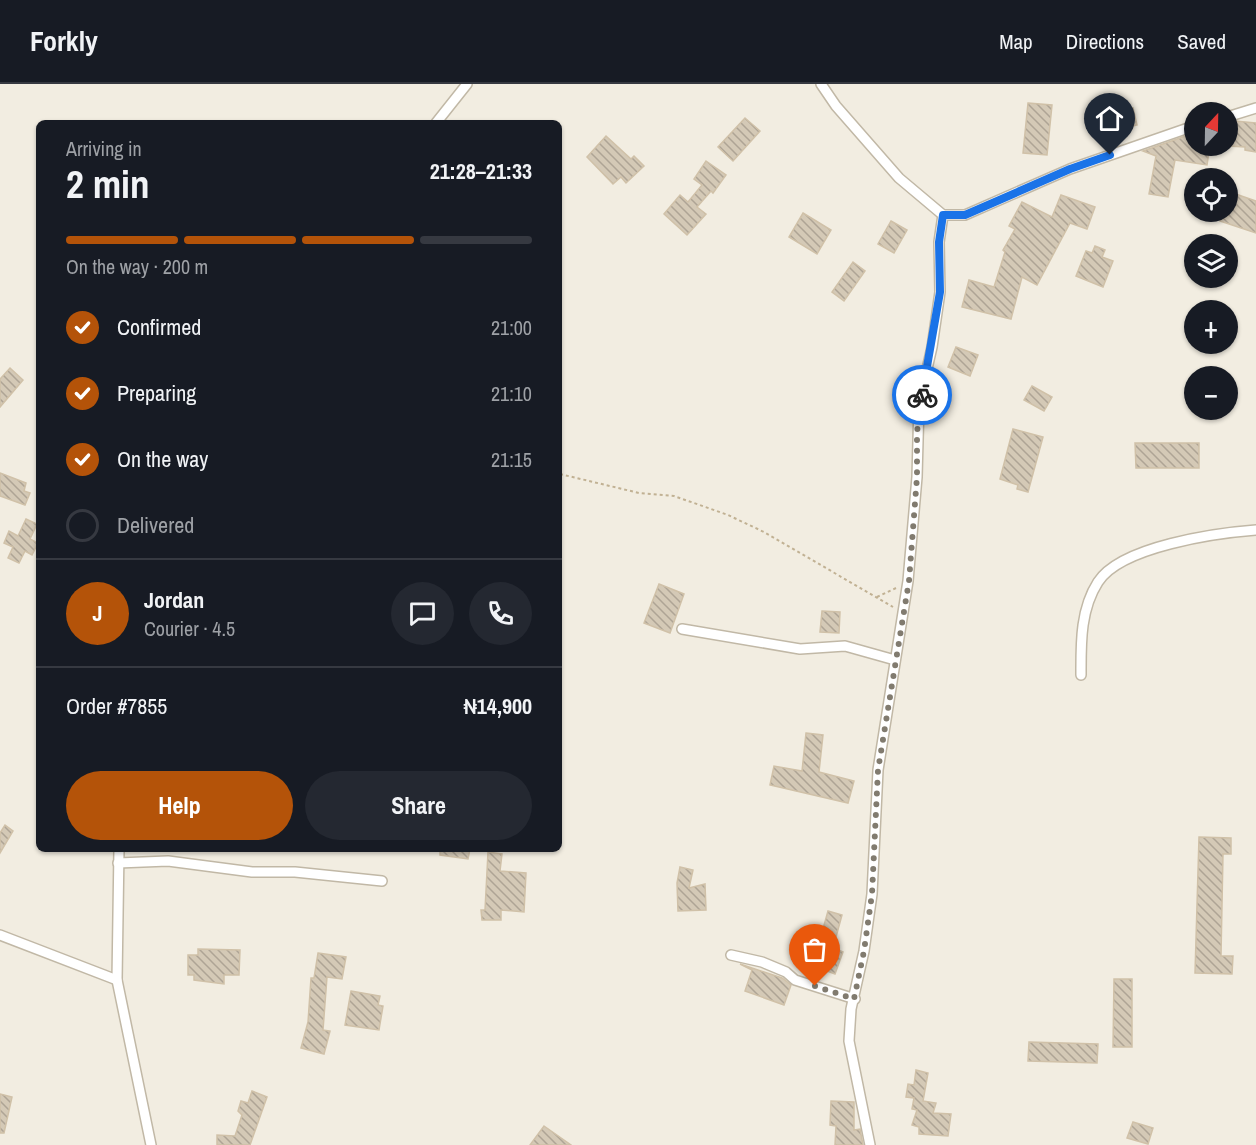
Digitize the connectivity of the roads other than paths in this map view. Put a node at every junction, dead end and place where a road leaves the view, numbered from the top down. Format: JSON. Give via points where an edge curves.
{"nodes":[{"id":1,"x":467,"y":84,"type":"edge"},
{"id":2,"x":822,"y":84,"type":"edge"},
{"id":3,"x":1256,"y":108,"type":"edge"},
{"id":4,"x":1238,"y":114,"type":"edge"},
{"id":5,"x":438,"y":120,"type":"edge"},
{"id":6,"x":1184,"y":129,"type":"edge"},
{"id":7,"x":943,"y":215,"type":"junction"},
{"id":8,"x":1256,"y":530,"type":"edge"},
{"id":9,"x":682,"y":629,"type":"dead end"},
{"id":10,"x":895,"y":660,"type":"junction"},
{"id":11,"x":1081,"y":675,"type":"dead end"},
{"id":12,"x":119,"y":852,"type":"edge"},
{"id":13,"x":118,"y":863,"type":"junction"},
{"id":14,"x":382,"y":881,"type":"dead end"},
{"id":15,"x":0,"y":935,"type":"edge"},
{"id":16,"x":732,"y":955,"type":"dead end"},
{"id":17,"x":117,"y":980,"type":"junction"},
{"id":18,"x":854,"y":999,"type":"junction"},
{"id":19,"x":151,"y":1145,"type":"edge"},
{"id":20,"x":870,"y":1145,"type":"edge"}],
"edges":[{"from":1,"to":5,"type":"street"},
{"from":2,"to":7,"type":"street","via":[[836,106],[899,178]]},
{"from":3,"to":4,"type":"street"},
{"from":6,"to":7,"type":"street","via":[[1070,169],[965,215]]},
{"from":7,"to":10,"type":"street","via":[[940,292],[919,404],[909,581]]},
{"from":8,"to":11,"type":"street","via":[[1213,533],[1153,548],[1099,580],[1087,606],[1080,636]]},
{"from":9,"to":10,"type":"street","via":[[800,649],[845,646]]},
{"from":10,"to":18,"type":"street","via":[[878,770],[870,905]]},
{"from":12,"to":13,"type":"street"},
{"from":13,"to":14,"type":"street","via":[[168,861],[252,873],[295,872]]},
{"from":13,"to":17,"type":"street"},
{"from":15,"to":17,"type":"street"},
{"from":16,"to":18,"type":"street","via":[[762,962],[795,980]]},
{"from":17,"to":19,"type":"street"},
{"from":18,"to":20,"type":"street","via":[[849,1041]]}]}
